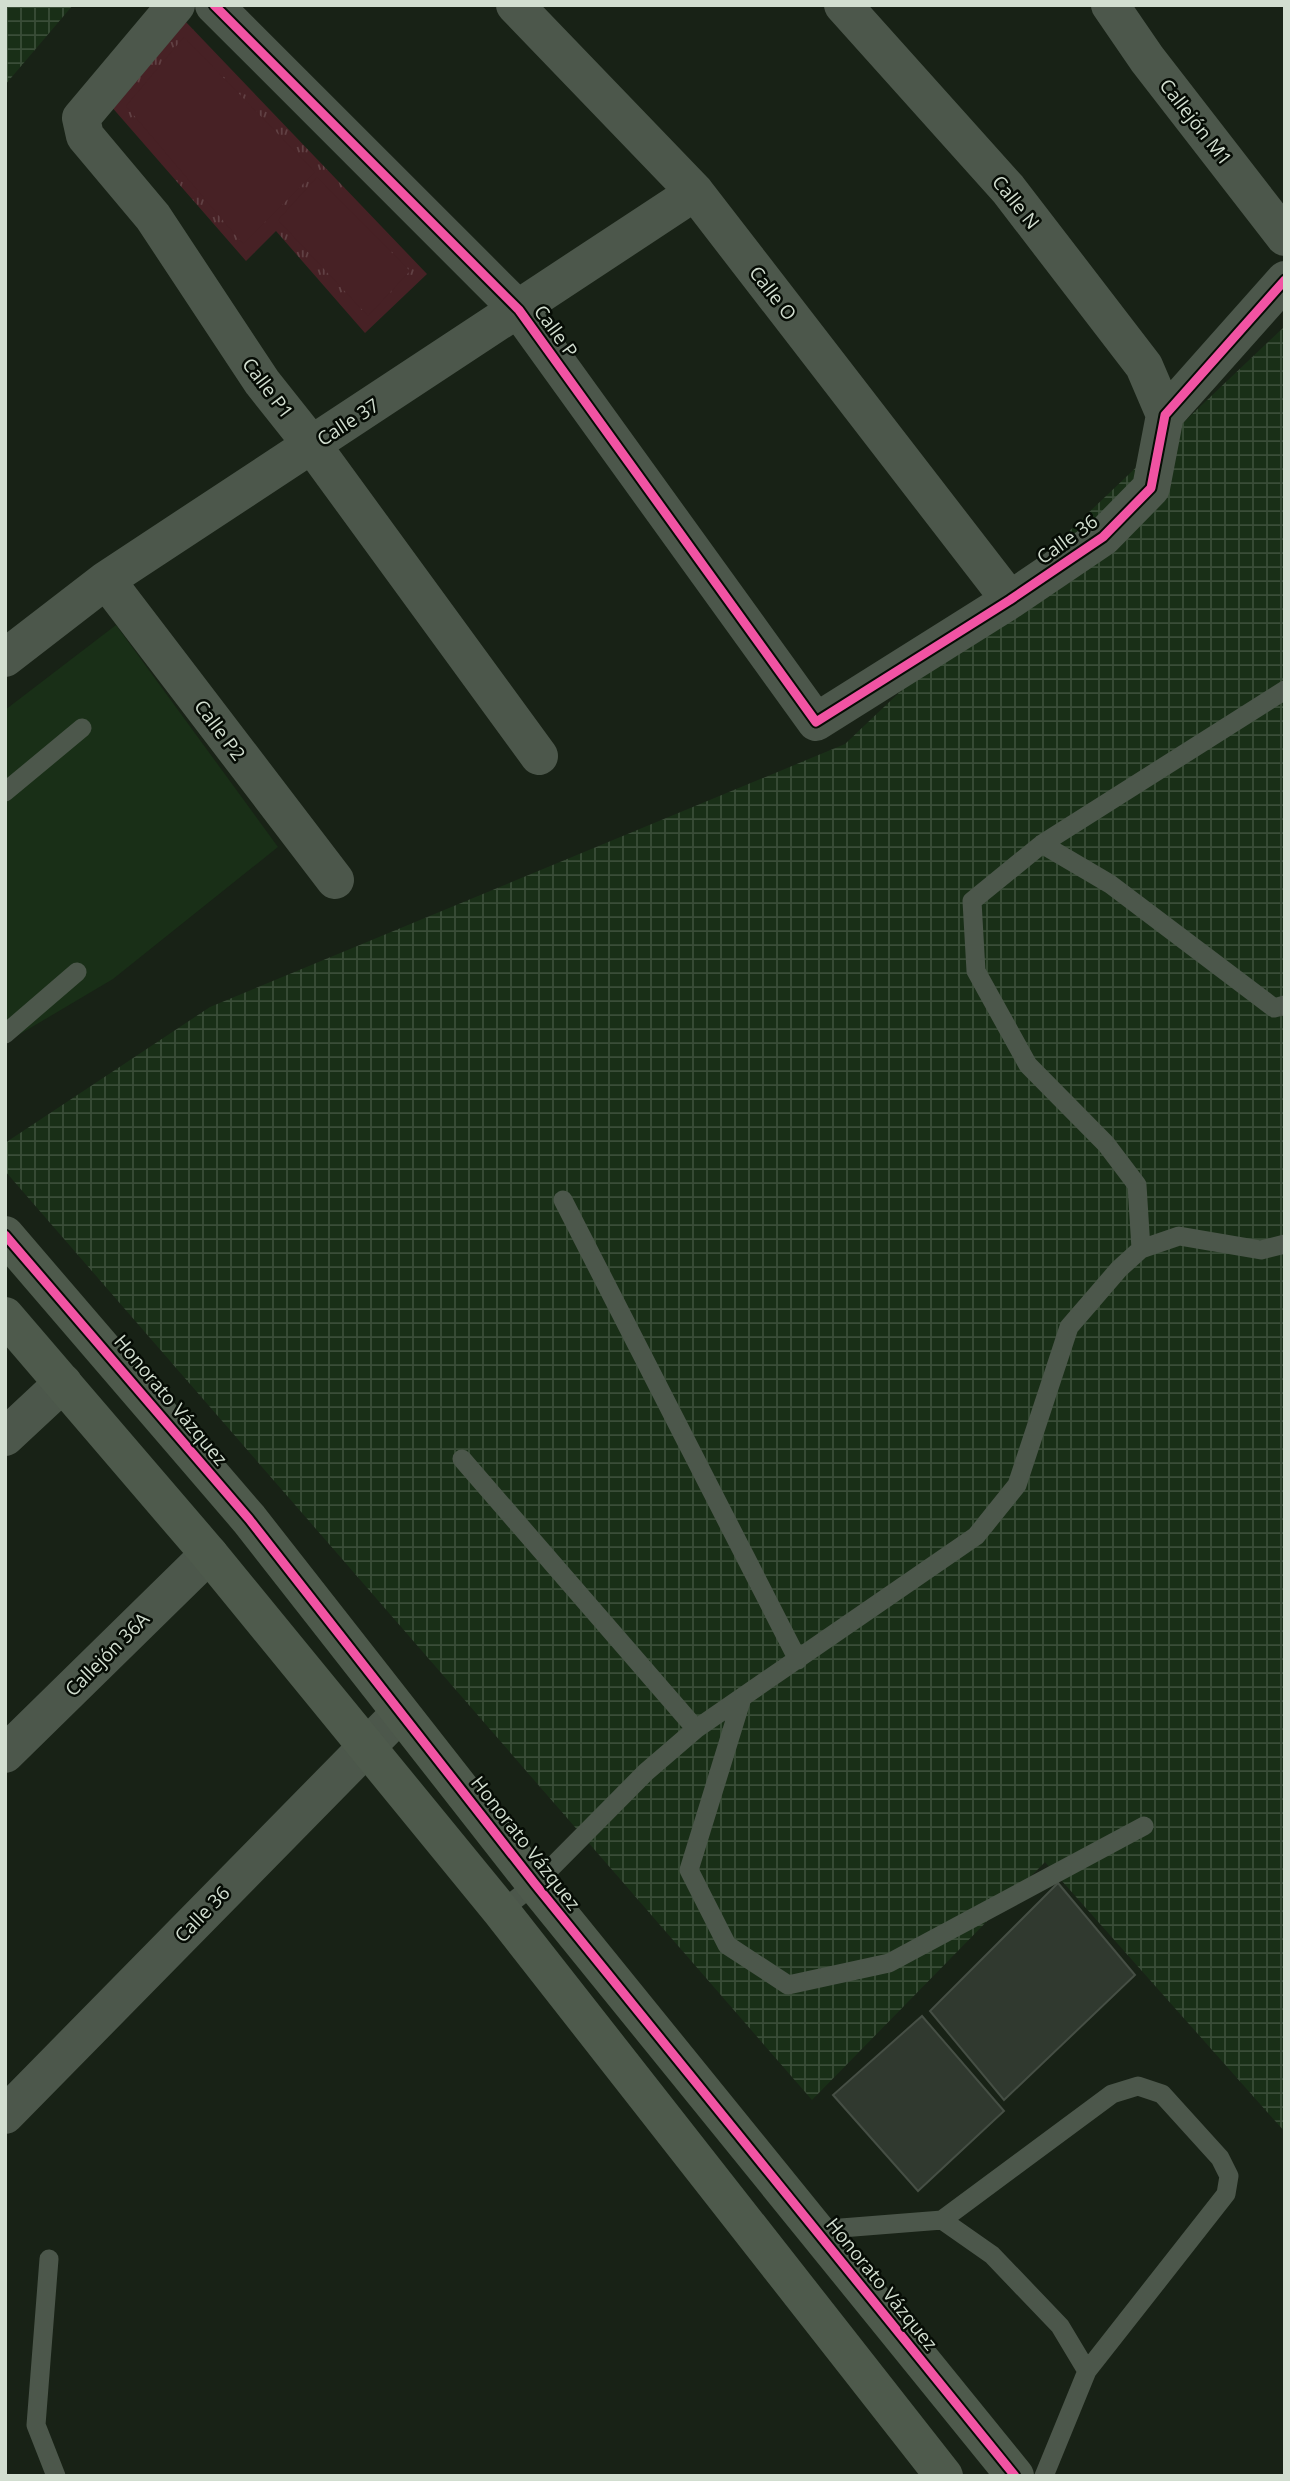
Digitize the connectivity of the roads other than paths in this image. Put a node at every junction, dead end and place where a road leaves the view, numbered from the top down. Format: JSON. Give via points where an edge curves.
{"nodes":[{"id":1,"x":176,"y":5,"type":"edge"},
{"id":2,"x":214,"y":5,"type":"edge"},
{"id":3,"x":515,"y":5,"type":"edge"},
{"id":4,"x":843,"y":5,"type":"edge"},
{"id":5,"x":1110,"y":5,"type":"edge"},
{"id":6,"x":695,"y":192,"type":"junction"},
{"id":7,"x":1285,"y":237,"type":"edge"},
{"id":8,"x":1285,"y":280,"type":"edge"},
{"id":9,"x":519,"y":310,"type":"junction"},
{"id":10,"x":1165,"y":415,"type":"junction"},
{"id":11,"x":312,"y":445,"type":"junction"},
{"id":12,"x":106,"y":580,"type":"junction"},
{"id":13,"x":1010,"y":600,"type":"junction"},
{"id":14,"x":5,"y":658,"type":"edge"},
{"id":15,"x":1285,"y":690,"type":"edge"},
{"id":16,"x":816,"y":722,"type":"joint"},
{"id":17,"x":82,"y":728,"type":"dead end"},
{"id":18,"x":539,"y":756,"type":"dead end"},
{"id":19,"x":5,"y":792,"type":"edge"},
{"id":20,"x":1042,"y":844,"type":"junction"},
{"id":21,"x":335,"y":880,"type":"dead end"},
{"id":22,"x":77,"y":972,"type":"dead end"},
{"id":23,"x":1285,"y":1005,"type":"edge"},
{"id":24,"x":5,"y":1034,"type":"edge"},
{"id":25,"x":563,"y":1200,"type":"dead end"},
{"id":26,"x":5,"y":1235,"type":"edge"},
{"id":27,"x":1285,"y":1244,"type":"edge"},
{"id":28,"x":1141,"y":1249,"type":"junction"},
{"id":29,"x":5,"y":1316,"type":"edge"},
{"id":30,"x":83,"y":1324,"type":"junction"},
{"id":31,"x":52,"y":1369,"type":"junction"},
{"id":32,"x":5,"y":1437,"type":"edge"},
{"id":33,"x":462,"y":1459,"type":"dead end"},
{"id":34,"x":209,"y":1554,"type":"junction"},
{"id":35,"x":798,"y":1660,"type":"junction"},
{"id":36,"x":743,"y":1698,"type":"junction"},
{"id":37,"x":400,"y":1713,"type":"junction"},
{"id":38,"x":696,"y":1730,"type":"junction"},
{"id":39,"x":364,"y":1748,"type":"junction"},
{"id":40,"x":5,"y":1754,"type":"edge"},
{"id":41,"x":1144,"y":1826,"type":"dead end"},
{"id":42,"x":535,"y":1884,"type":"junction"},
{"id":43,"x":501,"y":1912,"type":"junction"},
{"id":44,"x":5,"y":2115,"type":"edge"},
{"id":45,"x":942,"y":2220,"type":"junction"},
{"id":46,"x":816,"y":2230,"type":"junction"},
{"id":47,"x":49,"y":2259,"type":"dead end"},
{"id":48,"x":1087,"y":2371,"type":"junction"},
{"id":49,"x":56,"y":2476,"type":"edge"},
{"id":50,"x":944,"y":2476,"type":"edge"},
{"id":51,"x":1015,"y":2476,"type":"edge"},
{"id":52,"x":1044,"y":2476,"type":"edge"}],
"edges":[{"from":1,"to":11,"type":"street","name":"Calle P1","via":[[81,118],[85,136],[152,217],[262,382]]},
{"from":2,"to":9,"type":"street","name":"Calle P"},
{"from":3,"to":6,"type":"street","name":"Calle O"},
{"from":4,"to":10,"type":"street","name":"Calle N","via":[[1008,189],[1144,366]]},
{"from":5,"to":7,"type":"street","name":"Callejón M1"},
{"from":6,"to":9,"type":"street","name":"Calle 37"},
{"from":6,"to":13,"type":"street","name":"Calle O"},
{"from":8,"to":10,"type":"street"},
{"from":9,"to":11,"type":"street","name":"Calle 37"},
{"from":9,"to":16,"type":"street","name":"Calle P"},
{"from":10,"to":13,"type":"street","name":"Calle 36","via":[[1151,488],[1103,537]]},
{"from":11,"to":12,"type":"street","name":"Calle 37"},
{"from":11,"to":18,"type":"street","name":"Calle P1"},
{"from":12,"to":14,"type":"street","name":"Calle 37"},
{"from":12,"to":21,"type":"street","name":"Calle P2"},
{"from":13,"to":16,"type":"street","name":"Calle 36"},
{"from":15,"to":20,"type":"lane"},
{"from":17,"to":19,"type":"lane"},
{"from":20,"to":23,"type":"lane","via":[[1110,884],[1274,1009]]},
{"from":20,"to":28,"type":"lane","via":[[972,901],[976,971],[1028,1065],[1106,1144],[1137,1185]]},
{"from":22,"to":24,"type":"lane"},
{"from":25,"to":35,"type":"lane"},
{"from":26,"to":30,"type":"street","name":"Honorato Vázquez"},
{"from":27,"to":28,"type":"lane","via":[[1261,1250],[1179,1236]]},
{"from":28,"to":35,"type":"lane","via":[[1069,1327],[1017,1485],[976,1536]]},
{"from":29,"to":31,"type":"street"},
{"from":30,"to":31,"type":"street"},
{"from":30,"to":37,"type":"street","name":"Honorato Vázquez","via":[[249,1519]]},
{"from":31,"to":32,"type":"street"},
{"from":31,"to":34,"type":"street"},
{"from":33,"to":38,"type":"lane"},
{"from":34,"to":39,"type":"street"},
{"from":34,"to":40,"type":"street","name":"Callejón 36A"},
{"from":35,"to":36,"type":"lane"},
{"from":36,"to":38,"type":"lane"},
{"from":36,"to":41,"type":"lane","via":[[689,1870],[727,1945],[788,1985],[889,1963]]},
{"from":37,"to":39,"type":"street","name":"Calle 36"},
{"from":37,"to":42,"type":"street","name":"Honorato Vázquez"},
{"from":38,"to":42,"type":"lane","via":[[646,1772]]},
{"from":39,"to":43,"type":"street"},
{"from":39,"to":44,"type":"street","name":"Calle 36"},
{"from":42,"to":43,"type":"lane"},
{"from":42,"to":46,"type":"street","name":"Honorato Vázquez"},
{"from":43,"to":50,"type":"street"},
{"from":45,"to":46,"type":"lane"},
{"from":45,"to":48,"type":"lane","via":[[992,2255],[1018,2282],[1060,2326]]},
{"from":45,"to":48,"type":"lane","via":[[1112,2094],[1138,2086],[1162,2094],[1220,2158],[1229,2176],[1226,2194]]},
{"from":46,"to":51,"type":"street","name":"Honorato Vázquez"},
{"from":47,"to":49,"type":"lane","via":[[36,2425]]},
{"from":48,"to":52,"type":"lane"}]}
